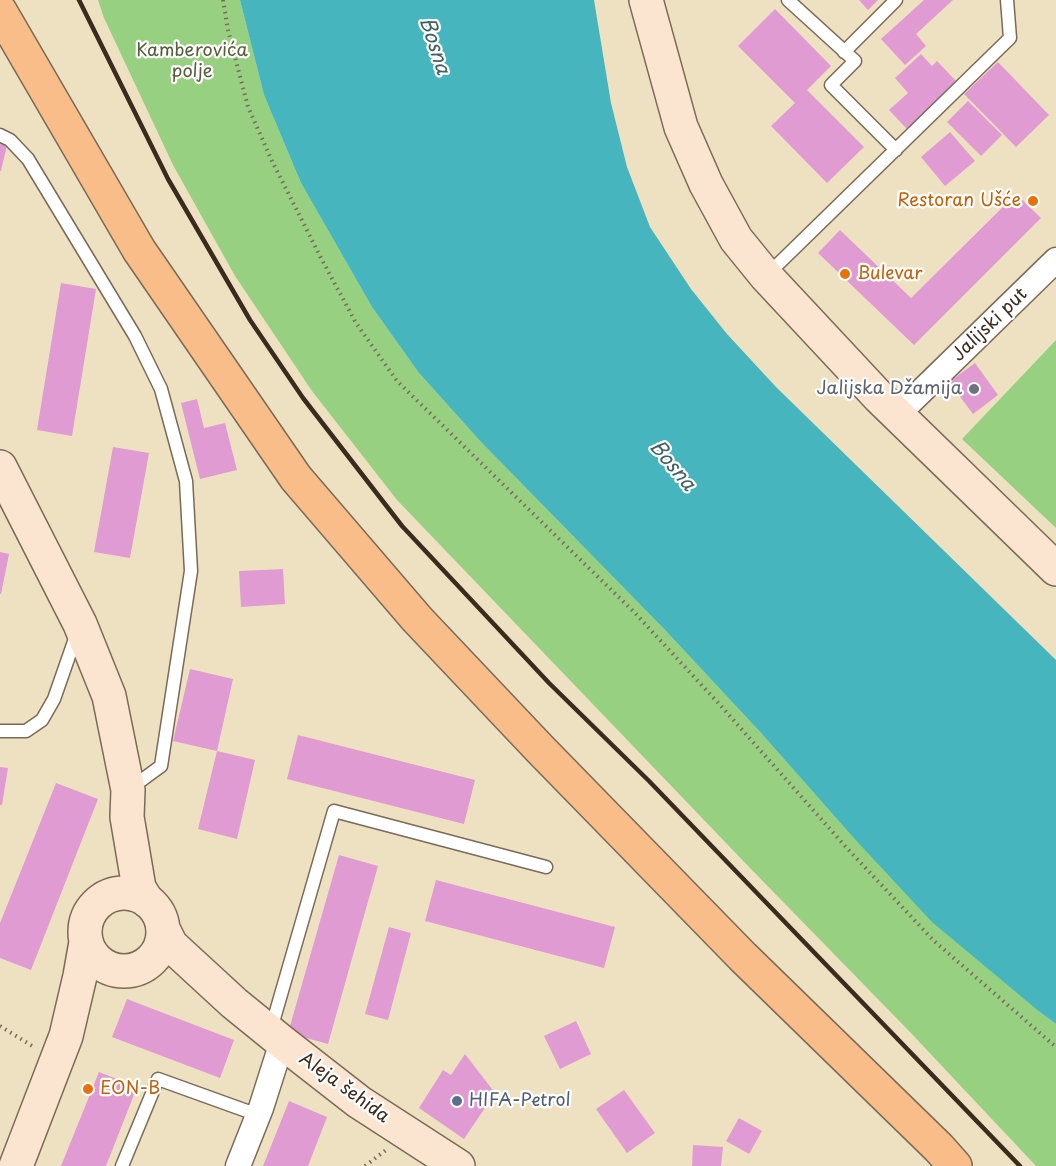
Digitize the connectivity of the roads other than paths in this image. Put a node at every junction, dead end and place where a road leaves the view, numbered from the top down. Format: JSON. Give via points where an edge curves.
{"nodes":[{"id":1,"x":646,"y":0,"type":"edge"},
{"id":2,"x":788,"y":0,"type":"edge"},
{"id":3,"x":896,"y":0,"type":"edge"},
{"id":4,"x":1007,"y":0,"type":"edge"},
{"id":5,"x":0,"y":11,"type":"edge"},
{"id":6,"x":844,"y":52,"type":"junction"},
{"id":7,"x":0,"y":135,"type":"edge"},
{"id":8,"x":896,"y":150,"type":"junction"},
{"id":9,"x":1056,"y":260,"type":"edge"},
{"id":10,"x":766,"y":276,"type":"junction"},
{"id":11,"x":897,"y":415,"type":"junction"},
{"id":12,"x":0,"y":467,"type":"edge"},
{"id":13,"x":1056,"y":569,"type":"edge"},
{"id":14,"x":80,"y":624,"type":"junction"},
{"id":15,"x":0,"y":731,"type":"edge"},
{"id":16,"x":128,"y":804,"type":"junction"},
{"id":17,"x":546,"y":867,"type":"dead end"},
{"id":18,"x":104,"y":898,"type":"junction"},
{"id":19,"x":147,"y":901,"type":"junction"},
{"id":20,"x":163,"y":929,"type":"junction"},
{"id":21,"x":86,"y":942,"type":"junction"},
{"id":22,"x":133,"y":969,"type":"junction"},
{"id":23,"x":234,"y":1004,"type":"junction"},
{"id":24,"x":276,"y":1037,"type":"junction"},
{"id":25,"x":62,"y":1049,"type":"junction"},
{"id":26,"x":258,"y":1115,"type":"junction"},
{"id":27,"x":16,"y":1166,"type":"edge"},
{"id":28,"x":122,"y":1166,"type":"edge"},
{"id":29,"x":238,"y":1166,"type":"edge"},
{"id":30,"x":458,"y":1166,"type":"edge"},
{"id":31,"x":955,"y":1166,"type":"edge"}],
"edges":[{"from":1,"to":10,"type":"street","via":[[681,127],[736,239]]},
{"from":2,"to":6,"type":"lane"},
{"from":3,"to":6,"type":"lane"},
{"from":4,"to":8,"type":"lane","via":[[1010,38]]},
{"from":5,"to":31,"type":"highway","via":[[139,250],[296,478],[410,612],[540,749]]},
{"from":6,"to":8,"type":"lane","via":[[855,62],[831,85]]},
{"from":7,"to":16,"type":"lane","via":[[28,159],[135,336],[161,389],[186,481],[191,571],[161,766]]},
{"from":8,"to":10,"type":"lane"},
{"from":9,"to":11,"type":"street","name":"Jalijski put"},
{"from":10,"to":11,"type":"street"},
{"from":11,"to":13,"type":"street"},
{"from":12,"to":14,"type":"street"},
{"from":14,"to":15,"type":"lane","via":[[54,699],[42,720],[26,731]]},
{"from":14,"to":16,"type":"street","via":[[109,696]]},
{"from":16,"to":18,"type":"street","via":[[117,864]]},
{"from":16,"to":19,"type":"street","via":[[139,888]]},
{"from":17,"to":24,"type":"lane","via":[[334,811]]},
{"from":18,"to":19,"type":"street","via":[[126,893]]},
{"from":18,"to":21,"type":"street","via":[[87,917]]},
{"from":19,"to":20,"type":"street","via":[[158,913]]},
{"from":20,"to":22,"type":"street","via":[[158,951],[151,960]]},
{"from":20,"to":23,"type":"street","name":"Aleja šehida","via":[[171,945]]},
{"from":21,"to":22,"type":"street","via":[[100,963],[112,969]]},
{"from":21,"to":25,"type":"street"},
{"from":22,"to":23,"type":"street","name":"Aleja šehida","via":[[158,970]]},
{"from":22,"to":25,"type":"street","via":[[105,982],[87,1000]]},
{"from":23,"to":24,"type":"street","name":"Aleja šehida"},
{"from":24,"to":26,"type":"street"},
{"from":24,"to":30,"type":"street","name":"Aleja šehida","via":[[359,1102]]},
{"from":25,"to":27,"type":"street"},
{"from":26,"to":28,"type":"lane","via":[[158,1079]]},
{"from":26,"to":29,"type":"street"}]}
